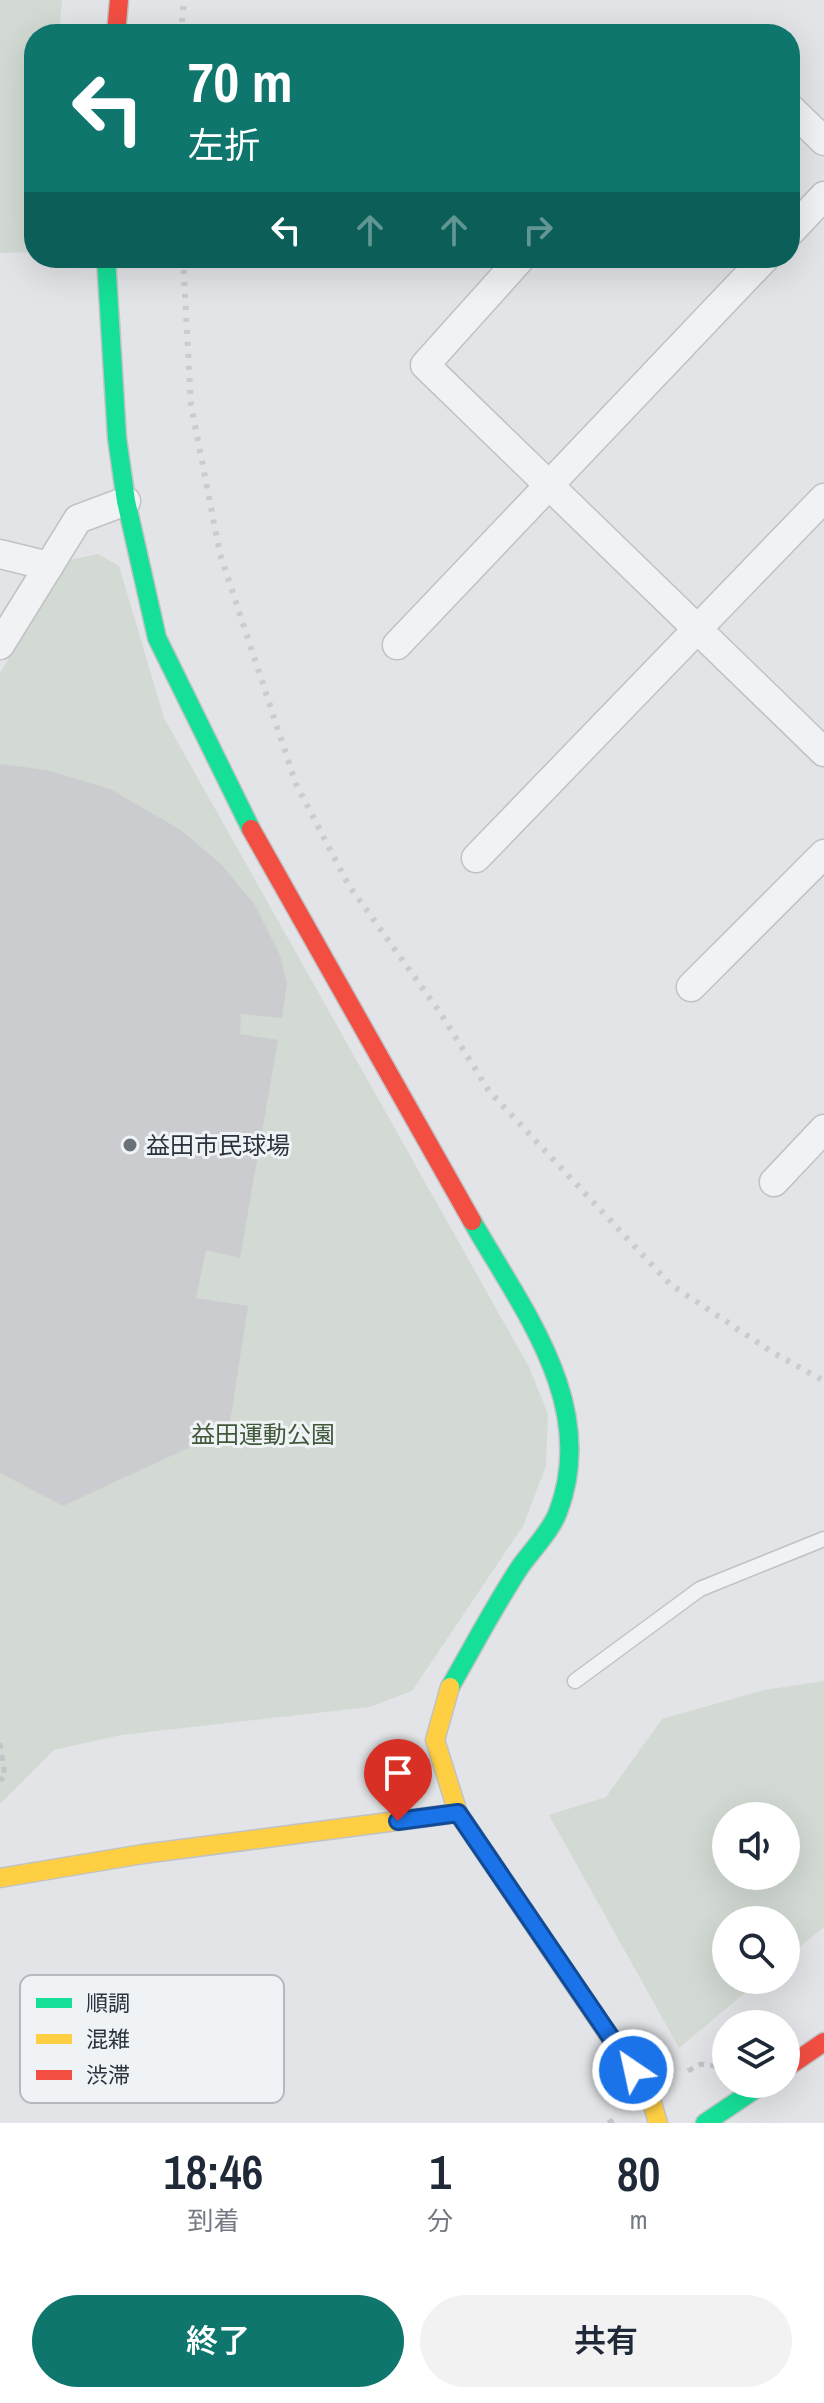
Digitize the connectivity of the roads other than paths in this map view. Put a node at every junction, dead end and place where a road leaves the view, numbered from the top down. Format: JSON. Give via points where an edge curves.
{"nodes":[{"id":1,"x":119,"y":0,"type":"edge"},
{"id":2,"x":117,"y":24,"type":"edge"},
{"id":3,"x":800,"y":118,"type":"edge"},
{"id":4,"x":824,"y":141,"type":"edge"},
{"id":5,"x":824,"y":196,"type":"edge"},
{"id":6,"x":800,"y":221,"type":"edge"},
{"id":7,"x":106,"y":268,"type":"edge"},
{"id":8,"x":512,"y":268,"type":"edge"},
{"id":9,"x":756,"y":268,"type":"edge"},
{"id":10,"x":549,"y":486,"type":"junction"},
{"id":11,"x":824,"y":498,"type":"edge"},
{"id":12,"x":126,"y":501,"type":"junction"},
{"id":13,"x":0,"y":554,"type":"edge"},
{"id":14,"x":49,"y":566,"type":"junction"},
{"id":15,"x":697,"y":631,"type":"junction"},
{"id":16,"x":0,"y":645,"type":"edge"},
{"id":17,"x":397,"y":645,"type":"dead end"},
{"id":18,"x":824,"y":752,"type":"edge"},
{"id":19,"x":824,"y":854,"type":"edge"},
{"id":20,"x":476,"y":858,"type":"dead end"},
{"id":21,"x":691,"y":987,"type":"dead end"},
{"id":22,"x":824,"y":1129,"type":"edge"},
{"id":23,"x":774,"y":1182,"type":"dead end"},
{"id":24,"x":824,"y":1539,"type":"edge"},
{"id":25,"x":575,"y":1681,"type":"dead end"},
{"id":26,"x":458,"y":1813,"type":"junction"},
{"id":27,"x":0,"y":1878,"type":"edge"},
{"id":28,"x":824,"y":2042,"type":"edge"},
{"id":29,"x":800,"y":2058,"type":"edge"},
{"id":30,"x":742,"y":2098,"type":"edge"},
{"id":31,"x":658,"y":2123,"type":"edge"},
{"id":32,"x":705,"y":2123,"type":"edge"}],
"edges":[{"from":1,"to":2,"type":"main road"},
{"from":3,"to":4,"type":"street"},
{"from":5,"to":6,"type":"street"},
{"from":7,"to":12,"type":"main road"},
{"from":8,"to":10,"type":"street","via":[[425,365]]},
{"from":9,"to":10,"type":"street"},
{"from":10,"to":15,"type":"street"},
{"from":10,"to":17,"type":"street"},
{"from":11,"to":15,"type":"street"},
{"from":12,"to":14,"type":"street","via":[[78,519]]},
{"from":12,"to":26,"type":"main road","via":[[157,638],[208,747],[557,1371],[568,1419],[569,1468],[558,1514],[447,1692],[435,1740]]},
{"from":13,"to":14,"type":"street"},
{"from":14,"to":16,"type":"street"},
{"from":15,"to":18,"type":"street"},
{"from":15,"to":20,"type":"street"},
{"from":19,"to":21,"type":"street"},
{"from":22,"to":23,"type":"street"},
{"from":24,"to":25,"type":"lane","via":[[700,1589]]},
{"from":26,"to":27,"type":"main road"},
{"from":26,"to":31,"type":"main road","via":[[650,2096]]},
{"from":28,"to":29,"type":"main road"},
{"from":30,"to":32,"type":"main road"}]}
